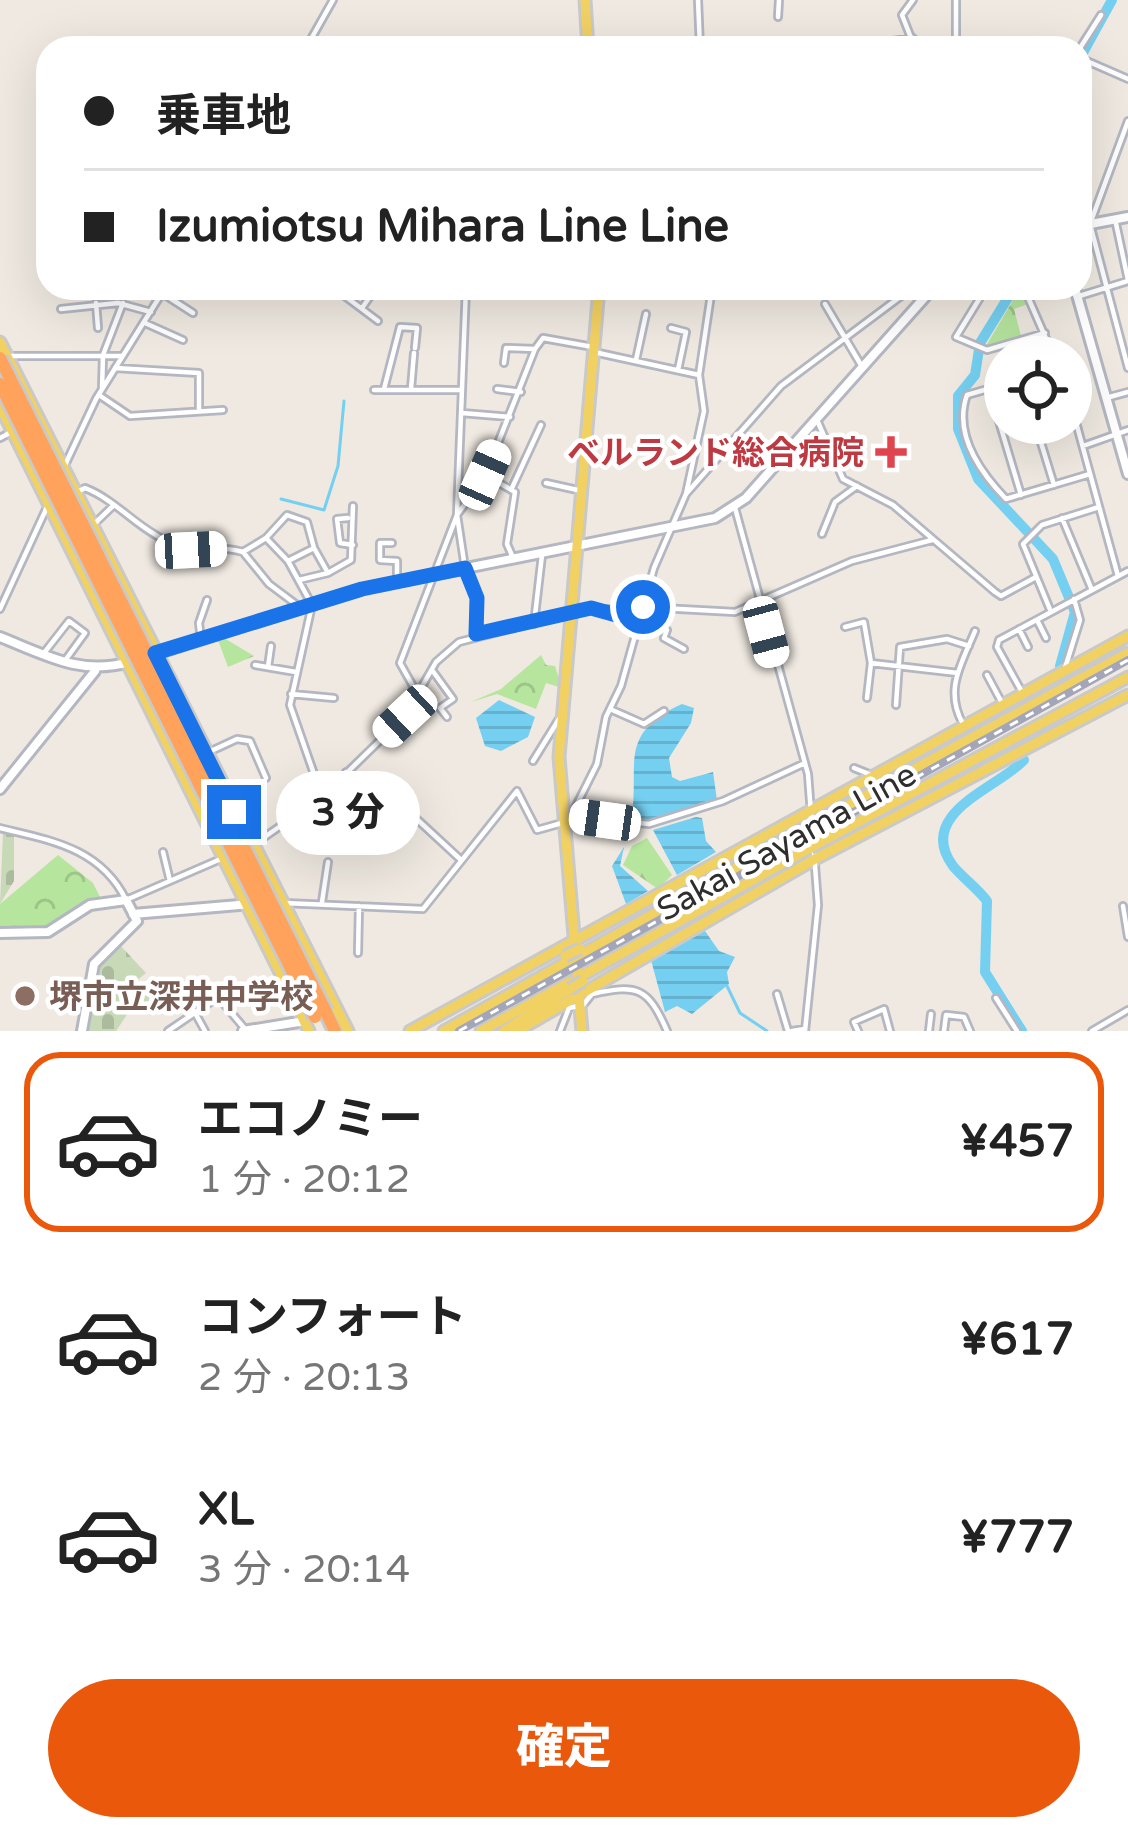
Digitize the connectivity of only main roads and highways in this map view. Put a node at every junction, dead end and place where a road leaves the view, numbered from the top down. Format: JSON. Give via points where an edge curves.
{"nodes":[{"id":1,"x":585,"y":0,"type":"edge"},
{"id":2,"x":587,"y":36,"type":"edge"},
{"id":3,"x":598,"y":300,"type":"edge"},
{"id":4,"x":0,"y":342,"type":"edge"},
{"id":5,"x":2,"y":357,"type":"edge"},
{"id":6,"x":0,"y":384,"type":"edge"},
{"id":7,"x":0,"y":406,"type":"edge"},
{"id":8,"x":1128,"y":635,"type":"edge"},
{"id":9,"x":1128,"y":653,"type":"edge"},
{"id":10,"x":1128,"y":677,"type":"edge"},
{"id":11,"x":1128,"y":695,"type":"edge"},
{"id":12,"x":812,"y":821,"type":"junction"},
{"id":13,"x":814,"y":850,"type":"junction"},
{"id":14,"x":577,"y":949,"type":"junction"},
{"id":15,"x":566,"y":959,"type":"junction"},
{"id":16,"x":573,"y":988,"type":"junction"},
{"id":17,"x":307,"y":1026,"type":"edge"},
{"id":18,"x":322,"y":1031,"type":"edge"},
{"id":19,"x":335,"y":1031,"type":"edge"},
{"id":20,"x":348,"y":1031,"type":"edge"},
{"id":21,"x":410,"y":1031,"type":"edge"},
{"id":22,"x":420,"y":1031,"type":"edge"},
{"id":23,"x":444,"y":1031,"type":"edge"},
{"id":24,"x":481,"y":1031,"type":"edge"},
{"id":25,"x":504,"y":1031,"type":"edge"},
{"id":26,"x":517,"y":1031,"type":"edge"},
{"id":27,"x":582,"y":1031,"type":"edge"}],
"edges":[{"from":1,"to":2,"type":"main road"},
{"from":3,"to":14,"type":"main road","via":[[563,715],[562,826]]},
{"from":4,"to":5,"type":"main road"},
{"from":5,"to":19,"type":"highway","bridge":true},
{"from":5,"to":20,"type":"main road"},
{"from":6,"to":18,"type":"highway","bridge":true},
{"from":7,"to":17,"type":"main road"},
{"from":8,"to":12,"type":"main road","via":[[963,724]]},
{"from":9,"to":12,"type":"main road","name":"Sakai Sayama Line"},
{"from":10,"to":13,"type":"main road","name":"Sakai Sayama Line"},
{"from":11,"to":13,"type":"main road"},
{"from":12,"to":14,"type":"main road"},
{"from":12,"to":14,"type":"main road","name":"Sakai Sayama Line","via":[[620,933]]},
{"from":13,"to":16,"type":"main road","via":[[623,967]]},
{"from":13,"to":16,"type":"main road","name":"Sakai Sayama Line","bridge":true},
{"from":14,"to":15,"type":"main road","name":"Sakai Sayama Line","bridge":true},
{"from":14,"to":16,"type":"main road"},
{"from":14,"to":21,"type":"main road"},
{"from":15,"to":22,"type":"main road"},
{"from":15,"to":23,"type":"main road","name":"Sakai Sayama Line"},
{"from":16,"to":24,"type":"main road","name":"Sakai Sayama Line"},
{"from":16,"to":25,"type":"main road"},
{"from":16,"to":26,"type":"main road"},
{"from":16,"to":27,"type":"main road"}]}
